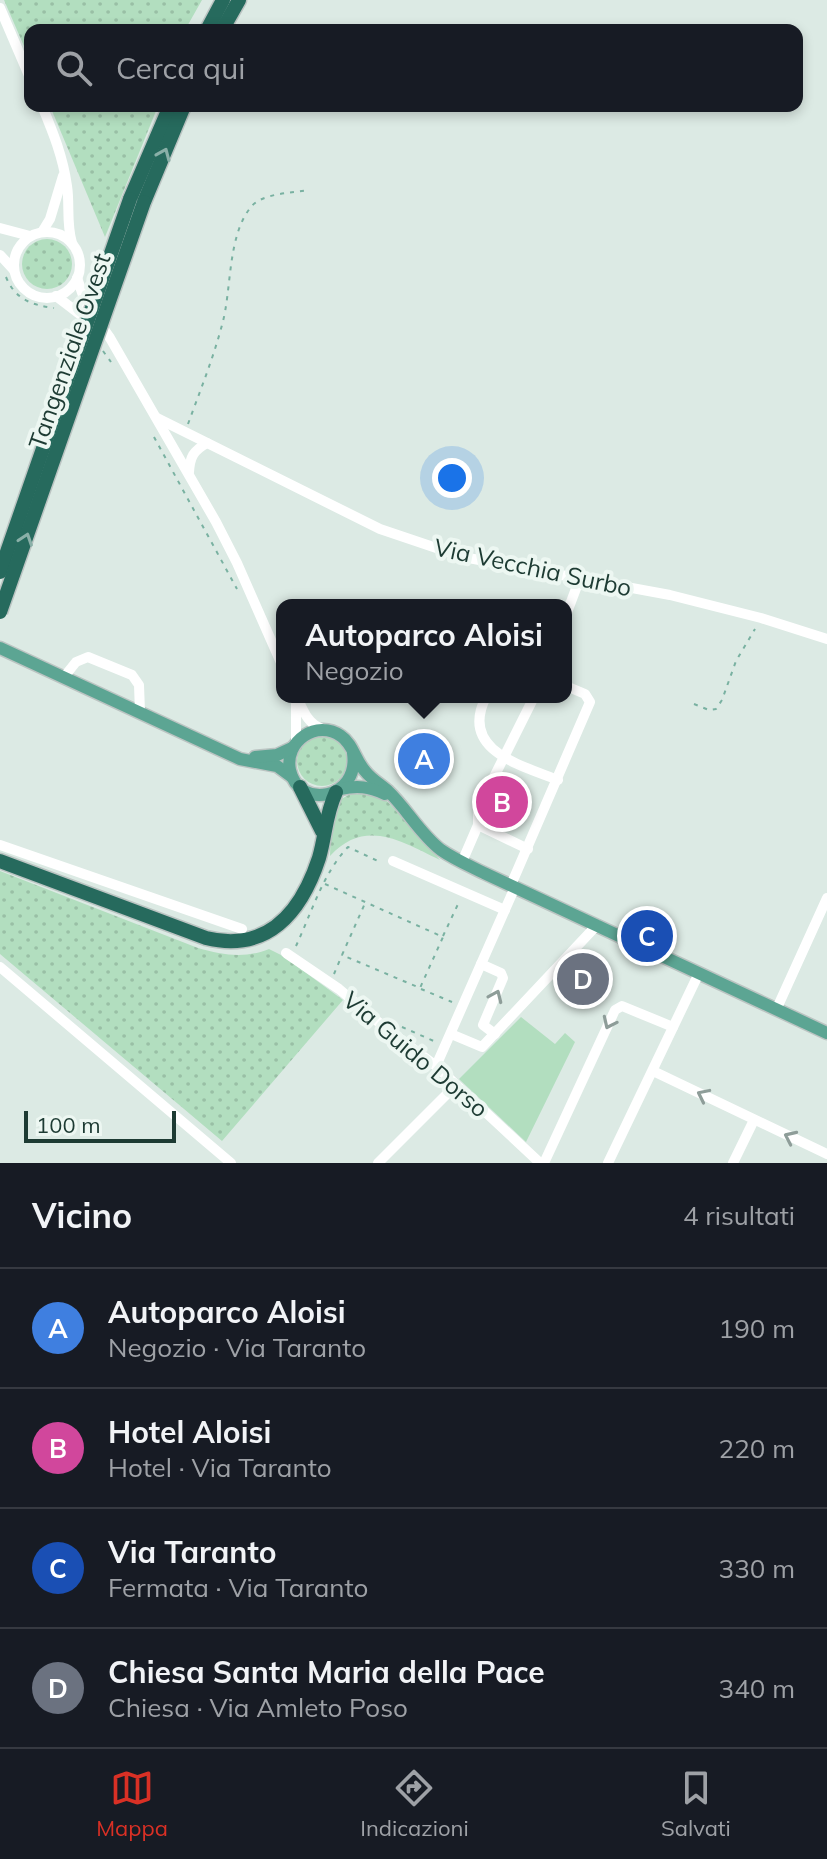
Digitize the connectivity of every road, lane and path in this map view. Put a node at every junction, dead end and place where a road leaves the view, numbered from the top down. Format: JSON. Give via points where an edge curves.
{"nodes":[{"id":1,"x":217,"y":0,"type":"edge"},
{"id":2,"x":223,"y":0,"type":"edge"},
{"id":3,"x":241,"y":0,"type":"edge"},
{"id":4,"x":0,"y":8,"type":"edge"},
{"id":5,"x":204,"y":24,"type":"edge"},
{"id":6,"x":210,"y":24,"type":"edge"},
{"id":7,"x":225,"y":24,"type":"edge"},
{"id":8,"x":24,"y":64,"type":"edge"},
{"id":9,"x":45,"y":112,"type":"edge"},
{"id":10,"x":168,"y":112,"type":"edge"},
{"id":11,"x":181,"y":112,"type":"edge"},
{"id":12,"x":64,"y":170,"type":"junction"},
{"id":13,"x":309,"y":190,"type":"dead end"},
{"id":14,"x":137,"y":201,"type":"junction"},
{"id":15,"x":0,"y":228,"type":"edge"},
{"id":16,"x":42,"y":232,"type":"junction"},
{"id":17,"x":30,"y":236,"type":"junction"},
{"id":18,"x":72,"y":243,"type":"junction"},
{"id":19,"x":0,"y":255,"type":"edge"},
{"id":20,"x":9,"y":271,"type":"junction"},
{"id":21,"x":77,"y":278,"type":"junction"},
{"id":22,"x":56,"y":296,"type":"junction"},
{"id":23,"x":62,"y":310,"type":"dead end"},
{"id":24,"x":110,"y":338,"type":"junction"},
{"id":25,"x":104,"y":351,"type":"dead end"},
{"id":26,"x":112,"y":364,"type":"dead end"},
{"id":27,"x":157,"y":418,"type":"junction"},
{"id":28,"x":151,"y":430,"type":"dead end"},
{"id":29,"x":185,"y":433,"type":"junction"},
{"id":30,"x":207,"y":443,"type":"junction"},
{"id":31,"x":189,"y":473,"type":"junction"},
{"id":32,"x":0,"y":572,"type":"edge"},
{"id":33,"x":580,"y":578,"type":"junction"},
{"id":34,"x":240,"y":595,"type":"dead end"},
{"id":35,"x":572,"y":599,"type":"edge"},
{"id":36,"x":0,"y":612,"type":"edge"},
{"id":37,"x":761,"y":618,"type":"junction"},
{"id":38,"x":827,"y":639,"type":"edge"},
{"id":39,"x":0,"y":648,"type":"edge"},
{"id":40,"x":276,"y":651,"type":"edge"},
{"id":41,"x":64,"y":677,"type":"junction"},
{"id":42,"x":572,"y":689,"type":"edge"},
{"id":43,"x":297,"y":703,"type":"edge"},
{"id":44,"x":300,"y":703,"type":"edge"},
{"id":45,"x":483,"y":703,"type":"edge"},
{"id":46,"x":531,"y":703,"type":"edge"},
{"id":47,"x":694,"y":704,"type":"dead end"},
{"id":48,"x":140,"y":712,"type":"junction"},
{"id":49,"x":325,"y":730,"type":"junction"},
{"id":50,"x":294,"y":745,"type":"junction"},
{"id":51,"x":217,"y":747,"type":"junction"},
{"id":52,"x":353,"y":753,"type":"junction"},
{"id":53,"x":503,"y":758,"type":"junction"},
{"id":54,"x":558,"y":780,"type":"junction"},
{"id":55,"x":297,"y":783,"type":"junction"},
{"id":56,"x":339,"y":790,"type":"junction"},
{"id":57,"x":397,"y":801,"type":"junction"},
{"id":58,"x":478,"y":825,"type":"junction"},
{"id":59,"x":323,"y":836,"type":"junction"},
{"id":60,"x":0,"y":845,"type":"edge"},
{"id":61,"x":528,"y":849,"type":"junction"},
{"id":62,"x":1,"y":861,"type":"edge"},
{"id":63,"x":462,"y":862,"type":"junction"},
{"id":64,"x":391,"y":864,"type":"joint"},
{"id":65,"x":325,"y":884,"type":"junction"},
{"id":66,"x":513,"y":886,"type":"junction"},
{"id":67,"x":461,"y":898,"type":"dead end"},
{"id":68,"x":827,"y":898,"type":"edge"},
{"id":69,"x":366,"y":901,"type":"junction"},
{"id":70,"x":505,"y":910,"type":"junction"},
{"id":71,"x":597,"y":925,"type":"junction"},
{"id":72,"x":242,"y":929,"type":"dead end"},
{"id":73,"x":443,"y":937,"type":"junction"},
{"id":74,"x":288,"y":955,"type":"joint"},
{"id":75,"x":342,"y":955,"type":"junction"},
{"id":76,"x":481,"y":964,"type":"junction"},
{"id":77,"x":0,"y":967,"type":"edge"},
{"id":78,"x":699,"y":973,"type":"junction"},
{"id":79,"x":330,"y":982,"type":"junction"},
{"id":80,"x":420,"y":988,"type":"junction"},
{"id":81,"x":457,"y":1000,"type":"dead end"},
{"id":82,"x":777,"y":1008,"type":"junction"},
{"id":83,"x":402,"y":1027,"type":"dead end"},
{"id":84,"x":673,"y":1027,"type":"junction"},
{"id":85,"x":827,"y":1033,"type":"edge"},
{"id":86,"x":451,"y":1034,"type":"junction"},
{"id":87,"x":495,"y":1034,"type":"junction"},
{"id":88,"x":438,"y":1043,"type":"dead end"},
{"id":89,"x":436,"y":1066,"type":"junction"},
{"id":90,"x":653,"y":1071,"type":"junction"},
{"id":91,"x":456,"y":1085,"type":"junction"},
{"id":92,"x":754,"y":1120,"type":"junction"},
{"id":93,"x":827,"y":1155,"type":"edge"},
{"id":94,"x":231,"y":1163,"type":"edge"},
{"id":95,"x":378,"y":1163,"type":"edge"},
{"id":96,"x":542,"y":1163,"type":"edge"},
{"id":97,"x":608,"y":1163,"type":"edge"},
{"id":98,"x":733,"y":1163,"type":"edge"},
{"id":99,"x":824,"y":1163,"type":"edge"}],
"edges":[{"from":1,"to":5,"type":"highway"},
{"from":2,"to":6,"type":"highway"},
{"from":3,"to":7,"type":"highway"},
{"from":4,"to":8,"type":"street"},
{"from":9,"to":12,"type":"street"},
{"from":10,"to":14,"type":"highway","name":"Tangenziale Ovest"},
{"from":14,"to":11,"type":"highway","name":"Tangenziale Ovest","one_way":true},
{"from":12,"to":16,"type":"street"},
{"from":12,"to":18,"type":"street"},
{"from":13,"to":29,"type":"path","via":[[267,197],[252,205],[246,216],[233,255],[224,321]]},
{"from":14,"to":32,"type":"highway","name":"Tangenziale Ovest","bridge":true},
{"from":36,"to":14,"type":"highway","name":"Tangenziale Ovest","one_way":true,"bridge":true},
{"from":15,"to":17,"type":"street"},
{"from":16,"to":17,"type":"street"},
{"from":16,"to":18,"type":"street"},
{"from":17,"to":20,"type":"street"},
{"from":18,"to":21,"type":"street","via":[[80,260]]},
{"from":19,"to":20,"type":"street"},
{"from":20,"to":22,"type":"street","via":[[35,295]]},
{"from":20,"to":23,"type":"path","via":[[12,290],[21,299]]},
{"from":21,"to":22,"type":"street"},
{"from":21,"to":24,"type":"street","via":[[86,304]]},
{"from":22,"to":24,"type":"street"},
{"from":24,"to":27,"type":"street"},
{"from":25,"to":26,"type":"path"},
{"from":27,"to":29,"type":"street","name":"Via Vecchia Surbo"},
{"from":27,"to":31,"type":"street"},
{"from":28,"to":34,"type":"path"},
{"from":29,"to":30,"type":"street","name":"Via Vecchia Surbo"},
{"from":30,"to":31,"type":"street","via":[[190,456]]},
{"from":30,"to":33,"type":"street","name":"Via Vecchia Surbo","via":[[380,529],[463,557]]},
{"from":31,"to":40,"type":"street"},
{"from":33,"to":35,"type":"street"},
{"from":33,"to":37,"type":"street","name":"Via Vecchia Surbo"},
{"from":37,"to":38,"type":"street","name":"Via Vecchia Surbo"},
{"from":37,"to":47,"type":"path","via":[[716,709]]},
{"from":39,"to":41,"type":"main road"},
{"from":41,"to":48,"type":"main road"},
{"from":41,"to":48,"type":"street","via":[[88,657],[132,675],[139,685]]},
{"from":42,"to":54,"type":"street","via":[[590,702]]},
{"from":43,"to":50,"type":"street"},
{"from":44,"to":49,"type":"street","via":[[315,727]]},
{"from":45,"to":53,"type":"street","via":[[478,727]]},
{"from":46,"to":53,"type":"street"},
{"from":48,"to":51,"type":"main road"},
{"from":49,"to":50,"type":"main road","via":[[312,731]]},
{"from":49,"to":52,"type":"main road","via":[[341,736]]},
{"from":50,"to":51,"type":"main road","via":[[277,755],[256,757]]},
{"from":50,"to":55,"type":"main road","via":[[290,767]]},
{"from":51,"to":55,"type":"main road","via":[[240,759],[277,766]]},
{"from":52,"to":56,"type":"main road","via":[[352,776]]},
{"from":52,"to":57,"type":"main road","via":[[367,775]]},
{"from":53,"to":54,"type":"street"},
{"from":53,"to":58,"type":"street","via":[[478,809]]},
{"from":54,"to":61,"type":"street"},
{"from":55,"to":56,"type":"main road","via":[[319,795]]},
{"from":55,"to":59,"type":"highway"},
{"from":56,"to":57,"type":"main road","via":[[367,787]]},
{"from":56,"to":59,"type":"highway"},
{"from":57,"to":63,"type":"main road","via":[[442,851]]},
{"from":58,"to":61,"type":"street"},
{"from":58,"to":63,"type":"street"},
{"from":59,"to":62,"type":"highway","via":[[309,880],[282,922],[253,940],[235,943],[187,932]]},
{"from":60,"to":72,"type":"street"},
{"from":61,"to":66,"type":"street"},
{"from":63,"to":66,"type":"main road"},
{"from":64,"to":65,"type":"path","via":[[348,847]]},
{"from":64,"to":70,"type":"street"},
{"from":65,"to":69,"type":"path"},
{"from":65,"to":74,"type":"path"},
{"from":66,"to":70,"type":"street"},
{"from":66,"to":71,"type":"main road"},
{"from":67,"to":73,"type":"path"},
{"from":68,"to":82,"type":"street"},
{"from":69,"to":73,"type":"path"},
{"from":69,"to":75,"type":"path"},
{"from":70,"to":76,"type":"street"},
{"from":71,"to":78,"type":"main road"},
{"from":71,"to":87,"type":"street"},
{"from":73,"to":80,"type":"path"},
{"from":74,"to":79,"type":"street","name":"Via Guido Dorso"},
{"from":75,"to":79,"type":"path"},
{"from":75,"to":80,"type":"path"},
{"from":76,"to":86,"type":"street"},
{"from":87,"to":76,"type":"street","one_way":true,"via":[[483,1025],[503,978]]},
{"from":77,"to":94,"type":"street"},
{"from":78,"to":82,"type":"main road"},
{"from":78,"to":84,"type":"street"},
{"from":79,"to":89,"type":"street","name":"Via Guido Dorso"},
{"from":80,"to":81,"type":"path"},
{"from":82,"to":85,"type":"main road"},
{"from":83,"to":88,"type":"path"},
{"from":84,"to":90,"type":"street"},
{"from":84,"to":96,"type":"street","one_way":true,"via":[[631,1008],[615,1010]]},
{"from":86,"to":87,"type":"street","via":[[482,1047]]},
{"from":86,"to":89,"type":"street"},
{"from":89,"to":91,"type":"street","name":"Via Guido Dorso"},
{"from":92,"to":90,"type":"street","one_way":true},
{"from":90,"to":97,"type":"street"},
{"from":91,"to":95,"type":"street"},
{"from":91,"to":96,"type":"street","name":"Via Guido Dorso"},
{"from":93,"to":92,"type":"street","one_way":true},
{"from":92,"to":98,"type":"street"},
{"from":93,"to":99,"type":"street"}]}
